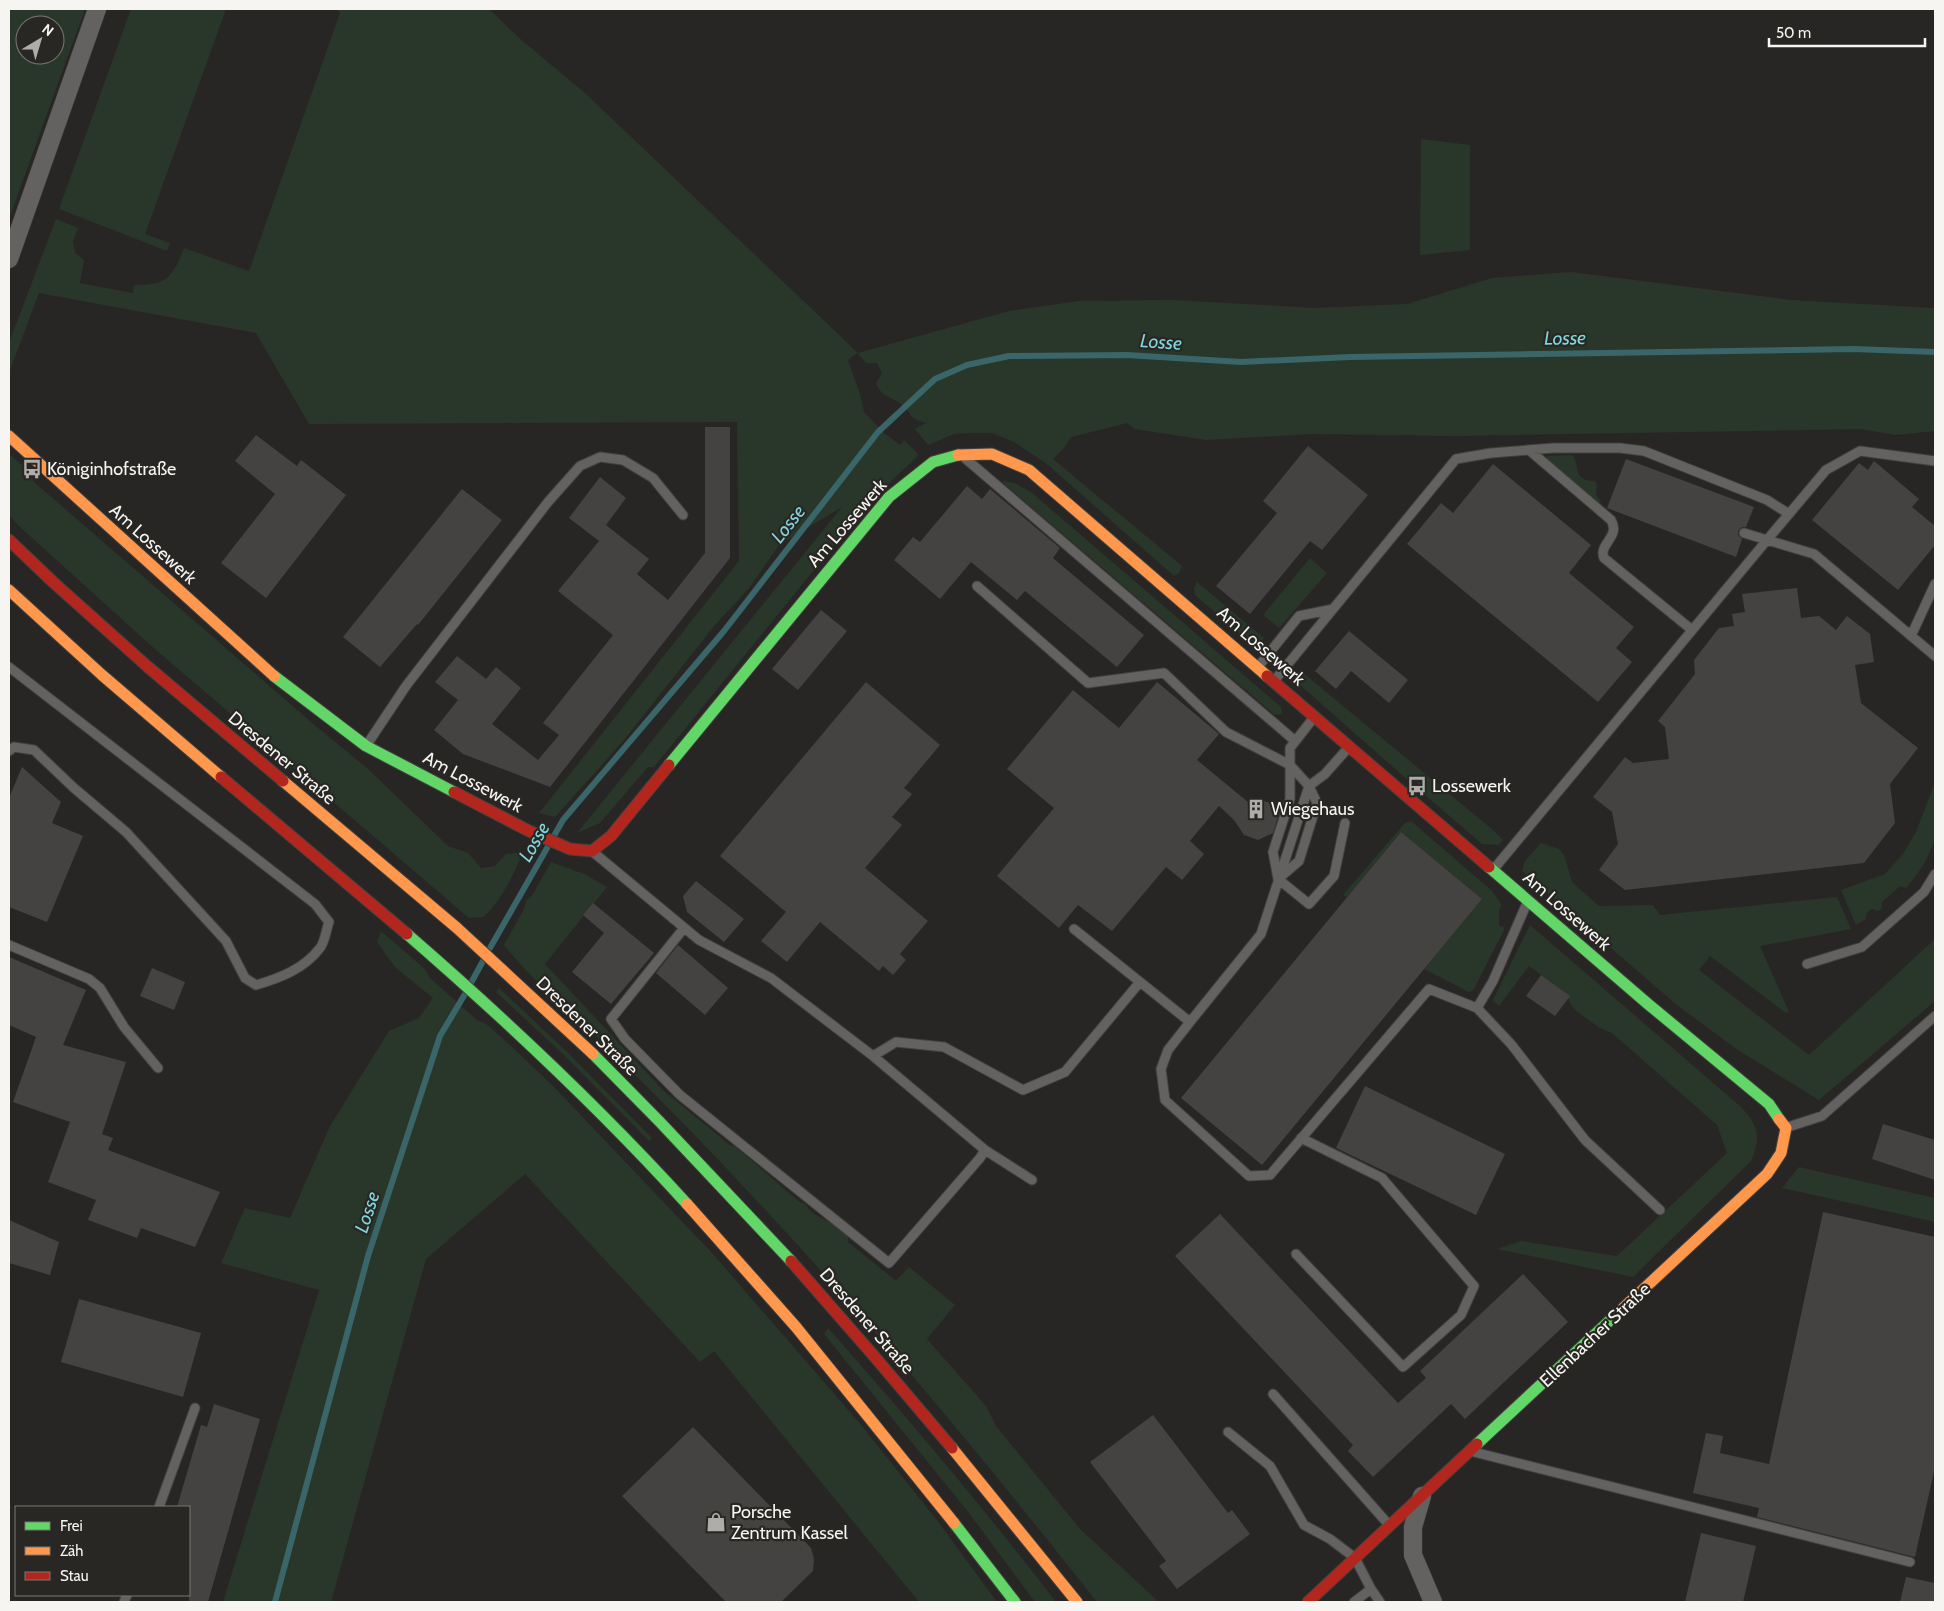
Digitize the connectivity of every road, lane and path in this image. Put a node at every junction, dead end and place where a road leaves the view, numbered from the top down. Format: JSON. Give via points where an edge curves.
{"nodes":[{"id":1,"x":98,"y":9,"type":"edge"},
{"id":2,"x":9,"y":259,"type":"edge"},
{"id":3,"x":9,"y":436,"type":"edge"},
{"id":4,"x":1529,"y":450,"type":"junction"},
{"id":5,"x":960,"y":454,"type":"junction"},
{"id":6,"x":1935,"y":461,"type":"edge"},
{"id":7,"x":1788,"y":514,"type":"junction"},
{"id":8,"x":682,"y":515,"type":"dead end"},
{"id":9,"x":1744,"y":533,"type":"dead end"},
{"id":10,"x":9,"y":540,"type":"edge"},
{"id":11,"x":1767,"y":540,"type":"junction"},
{"id":12,"x":1935,"y":584,"type":"edge"},
{"id":13,"x":977,"y":586,"type":"dead end"},
{"id":14,"x":9,"y":590,"type":"edge"},
{"id":15,"x":1333,"y":608,"type":"junction"},
{"id":16,"x":1692,"y":630,"type":"junction"},
{"id":17,"x":1911,"y":636,"type":"junction"},
{"id":18,"x":1935,"y":656,"type":"edge"},
{"id":19,"x":9,"y":667,"type":"edge"},
{"id":20,"x":1258,"y":667,"type":"junction"},
{"id":21,"x":1274,"y":681,"type":"junction"},
{"id":22,"x":1315,"y":716,"type":"junction"},
{"id":23,"x":1294,"y":740,"type":"junction"},
{"id":24,"x":366,"y":746,"type":"junction"},
{"id":25,"x":1350,"y":746,"type":"junction"},
{"id":26,"x":9,"y":751,"type":"edge"},
{"id":27,"x":1290,"y":765,"type":"junction"},
{"id":28,"x":1309,"y":786,"type":"junction"},
{"id":29,"x":1345,"y":823,"type":"dead end"},
{"id":30,"x":592,"y":851,"type":"junction"},
{"id":31,"x":1493,"y":871,"type":"junction"},
{"id":32,"x":1935,"y":874,"type":"edge"},
{"id":33,"x":1278,"y":879,"type":"junction"},
{"id":34,"x":1528,"y":900,"type":"junction"},
{"id":35,"x":684,"y":928,"type":"junction"},
{"id":36,"x":1074,"y":928,"type":"dead end"},
{"id":37,"x":9,"y":945,"type":"edge"},
{"id":38,"x":1807,"y":964,"type":"dead end"},
{"id":39,"x":1140,"y":982,"type":"junction"},
{"id":40,"x":1477,"y":1008,"type":"junction"},
{"id":41,"x":1935,"y":1016,"type":"edge"},
{"id":42,"x":1190,"y":1022,"type":"junction"},
{"id":43,"x":872,"y":1056,"type":"junction"},
{"id":44,"x":158,"y":1068,"type":"dead end"},
{"id":45,"x":1786,"y":1128,"type":"junction"},
{"id":46,"x":1301,"y":1138,"type":"junction"},
{"id":47,"x":985,"y":1150,"type":"junction"},
{"id":48,"x":1032,"y":1180,"type":"dead end"},
{"id":49,"x":1660,"y":1210,"type":"dead end"},
{"id":50,"x":1296,"y":1254,"type":"dead end"},
{"id":51,"x":1273,"y":1394,"type":"dead end"},
{"id":52,"x":194,"y":1408,"type":"dead end"},
{"id":53,"x":1228,"y":1432,"type":"dead end"},
{"id":54,"x":1471,"y":1452,"type":"junction"},
{"id":55,"x":1422,"y":1496,"type":"junction"},
{"id":56,"x":159,"y":1506,"type":"edge"},
{"id":57,"x":1390,"y":1526,"type":"junction"},
{"id":58,"x":1355,"y":1558,"type":"junction"},
{"id":59,"x":1910,"y":1562,"type":"dead end"},
{"id":60,"x":1371,"y":1589,"type":"junction"},
{"id":61,"x":1016,"y":1602,"type":"edge"},
{"id":62,"x":1077,"y":1602,"type":"edge"},
{"id":63,"x":1308,"y":1602,"type":"edge"},
{"id":64,"x":1354,"y":1602,"type":"edge"},
{"id":65,"x":1380,"y":1602,"type":"edge"},
{"id":66,"x":1433,"y":1602,"type":"edge"}],
"edges":[{"from":1,"to":2,"type":"street"},
{"from":3,"to":24,"type":"street","name":"Am Lossewerk","via":[[282,684]]},
{"from":4,"to":7,"type":"lane","via":[[1620,448],[1644,451],[1767,500]]},
{"from":4,"to":15,"type":"lane","via":[[1456,459]]},
{"from":4,"to":16,"type":"lane","via":[[1611,520],[1614,532],[1603,551],[1604,558]]},
{"from":5,"to":20,"type":"street","name":"Am Lossewerk","via":[[992,454],[1029,470]]},
{"from":5,"to":23,"type":"lane"},
{"from":5,"to":30,"type":"street","name":"Am Lossewerk","via":[[932,462],[889,497],[611,836]]},
{"from":6,"to":7,"type":"lane","via":[[1860,451],[1826,470]]},
{"from":7,"to":11,"type":"lane"},
{"from":8,"to":24,"type":"lane","via":[[653,478],[623,460],[600,456],[580,466],[548,502],[412,678]]},
{"from":9,"to":11,"type":"lane"},
{"from":10,"to":62,"type":"street","name":"Dresdener Straße","via":[[144,664],[460,931],[583,1044],[806,1278],[891,1375]]},
{"from":11,"to":16,"type":"lane"},
{"from":11,"to":17,"type":"lane","via":[[1814,554]]},
{"from":12,"to":17,"type":"lane"},
{"from":13,"to":27,"type":"lane","via":[[1088,683],[1164,673],[1226,732]]},
{"from":14,"to":61,"type":"street","via":[[112,685],[488,1005],[641,1154],[832,1368]]},
{"from":15,"to":20,"type":"lane","via":[[1299,616]]},
{"from":15,"to":21,"type":"lane"},
{"from":16,"to":31,"type":"lane"},
{"from":17,"to":18,"type":"lane"},
{"from":19,"to":26,"type":"lane","via":[[315,904],[328,922],[321,947],[299,968],[256,985],[245,978],[226,941],[126,832],[34,750],[14,747]]},
{"from":20,"to":21,"type":"street","name":"Am Lossewerk"},
{"from":21,"to":22,"type":"street","name":"Am Lossewerk"},
{"from":22,"to":23,"type":"lane"},
{"from":22,"to":25,"type":"street","name":"Am Lossewerk"},
{"from":23,"to":27,"type":"lane","via":[[1290,748]]},
{"from":24,"to":30,"type":"street","name":"Am Lossewerk","via":[[529,831],[570,850]]},
{"from":25,"to":28,"type":"lane","via":[[1325,774]]},
{"from":25,"to":31,"type":"street","name":"Am Lossewerk"},
{"from":27,"to":28,"type":"lane"},
{"from":27,"to":33,"type":"lane","via":[[1290,799],[1273,852]]},
{"from":28,"to":33,"type":"lane"},
{"from":28,"to":33,"type":"lane","via":[[1317,803],[1299,861]]},
{"from":29,"to":33,"type":"lane","via":[[1334,876],[1309,904]]},
{"from":30,"to":35,"type":"lane"},
{"from":31,"to":34,"type":"street","name":"Am Lossewerk"},
{"from":32,"to":38,"type":"lane","via":[[1924,892],[1862,948]]},
{"from":33,"to":42,"type":"lane","via":[[1261,934]]},
{"from":34,"to":40,"type":"lane","via":[[1493,981]]},
{"from":34,"to":45,"type":"street","name":"Am Lossewerk","via":[[1769,1104]]},
{"from":35,"to":43,"type":"lane","via":[[699,940],[771,978]]},
{"from":35,"to":47,"type":"lane","via":[[611,1018],[625,1039],[680,1095],[889,1263]]},
{"from":36,"to":39,"type":"lane"},
{"from":37,"to":44,"type":"lane","via":[[89,979],[100,988],[124,1027]]},
{"from":39,"to":42,"type":"lane"},
{"from":39,"to":43,"type":"lane","via":[[1065,1072],[1023,1090],[944,1047],[896,1042]]},
{"from":40,"to":46,"type":"lane","via":[[1429,989]]},
{"from":40,"to":49,"type":"lane","via":[[1511,1044],[1584,1140]]},
{"from":41,"to":45,"type":"lane","via":[[1822,1116]]},
{"from":42,"to":46,"type":"lane","via":[[1168,1050],[1161,1069],[1166,1100],[1249,1176],[1270,1175]]},
{"from":43,"to":47,"type":"lane"},
{"from":45,"to":54,"type":"street","name":"Ellenbacher Straße","via":[[1781,1153],[1767,1174]]},
{"from":46,"to":50,"type":"lane","via":[[1382,1178],[1474,1286],[1461,1315],[1403,1366]]},
{"from":47,"to":48,"type":"lane"},
{"from":51,"to":57,"type":"lane"},
{"from":52,"to":56,"type":"lane"},
{"from":53,"to":58,"type":"lane","via":[[1270,1466],[1304,1525]]},
{"from":54,"to":55,"type":"street","name":"Ellenbacher Straße"},
{"from":54,"to":59,"type":"lane"},
{"from":55,"to":57,"type":"street","name":"Ellenbacher Straße"},
{"from":55,"to":66,"type":"street","via":[[1413,1527],[1413,1556]]},
{"from":57,"to":58,"type":"street","name":"Ellenbacher Straße"},
{"from":58,"to":60,"type":"lane"},
{"from":58,"to":63,"type":"street","name":"Ellenbacher Straße"},
{"from":60,"to":64,"type":"lane"},
{"from":60,"to":65,"type":"lane"}]}
